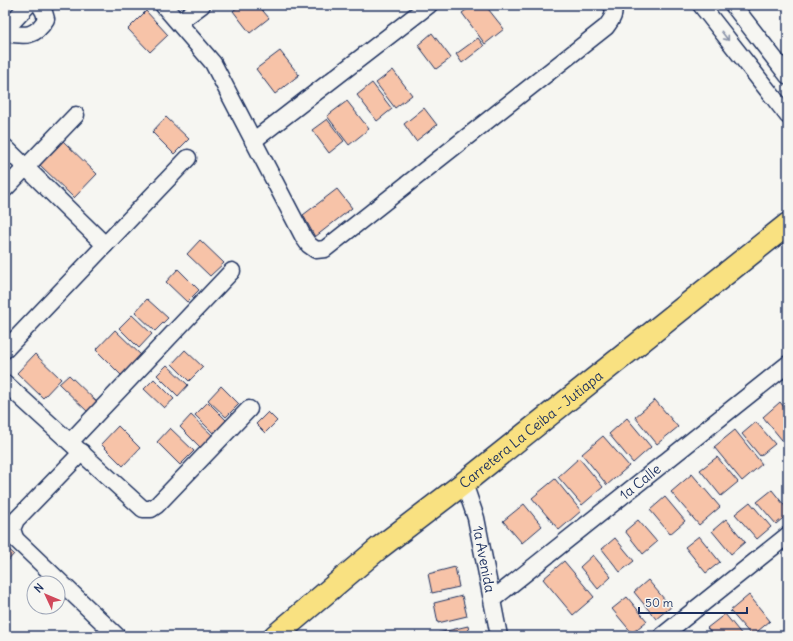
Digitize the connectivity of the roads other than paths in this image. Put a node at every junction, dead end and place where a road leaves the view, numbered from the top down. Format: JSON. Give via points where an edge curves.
{"nodes":[{"id":1,"x":28,"y":5,"type":"edge"},
{"id":2,"x":40,"y":5,"type":"edge"},
{"id":3,"x":202,"y":5,"type":"edge"},
{"id":4,"x":429,"y":5,"type":"edge"},
{"id":5,"x":612,"y":5,"type":"edge"},
{"id":6,"x":733,"y":5,"type":"edge"},
{"id":7,"x":168,"y":6,"type":"edge"},
{"id":8,"x":706,"y":7,"type":"edge"},
{"id":9,"x":179,"y":22,"type":"junction"},
{"id":10,"x":5,"y":30,"type":"edge"},
{"id":11,"x":5,"y":33,"type":"edge"},
{"id":12,"x":788,"y":76,"type":"edge"},
{"id":13,"x":76,"y":115,"type":"dead end"},
{"id":14,"x":788,"y":116,"type":"edge"},
{"id":15,"x":253,"y":141,"type":"junction"},
{"id":16,"x":5,"y":147,"type":"edge"},
{"id":17,"x":188,"y":158,"type":"dead end"},
{"id":18,"x":25,"y":168,"type":"junction"},
{"id":19,"x":5,"y":189,"type":"edge"},
{"id":20,"x":788,"y":224,"type":"edge"},
{"id":21,"x":105,"y":245,"type":"junction"},
{"id":22,"x":232,"y":271,"type":"dead end"},
{"id":23,"x":5,"y":350,"type":"edge"},
{"id":24,"x":788,"y":364,"type":"edge"},
{"id":25,"x":5,"y":383,"type":"edge"},
{"id":26,"x":249,"y":409,"type":"dead end"},
{"id":27,"x":76,"y":447,"type":"junction"},
{"id":28,"x":464,"y":483,"type":"junction"},
{"id":29,"x":10,"y":533,"type":"edge"},
{"id":30,"x":788,"y":535,"type":"edge"},
{"id":31,"x":493,"y":599,"type":"junction"},
{"id":32,"x":117,"y":636,"type":"edge"},
{"id":33,"x":275,"y":636,"type":"edge"},
{"id":34,"x":499,"y":636,"type":"edge"},
{"id":35,"x":662,"y":636,"type":"edge"}],
"edges":[{"from":1,"to":10,"type":"street"},
{"from":2,"to":11,"type":"street","via":[[46,19],[38,30],[24,36]]},
{"from":3,"to":9,"type":"street"},
{"from":4,"to":15,"type":"street"},
{"from":5,"to":15,"type":"street","via":[[613,18],[606,27],[325,249],[316,250],[304,238]]},
{"from":6,"to":12,"type":"street"},
{"from":7,"to":9,"type":"street"},
{"from":8,"to":14,"type":"street","one_way":true},
{"from":9,"to":15,"type":"street","via":[[213,63]]},
{"from":13,"to":18,"type":"street"},
{"from":16,"to":18,"type":"street"},
{"from":17,"to":21,"type":"street"},
{"from":18,"to":19,"type":"street"},
{"from":18,"to":21,"type":"street"},
{"from":20,"to":28,"type":"main road","name":"Carretera La Ceiba - Jutiapa"},
{"from":21,"to":23,"type":"street"},
{"from":22,"to":27,"type":"street"},
{"from":24,"to":31,"type":"street","name":"1a Calle"},
{"from":25,"to":27,"type":"street"},
{"from":26,"to":27,"type":"street","via":[[151,509],[143,509]]},
{"from":27,"to":29,"type":"street","via":[[16,520]]},
{"from":28,"to":31,"type":"street","name":"1a Avenida","via":[[476,518]]},
{"from":28,"to":33,"type":"main road","name":"Carretera La Ceiba - Jutiapa","via":[[379,548]]},
{"from":29,"to":32,"type":"street"},
{"from":30,"to":35,"type":"street"},
{"from":31,"to":34,"type":"street","name":"1a Avenida"}]}
